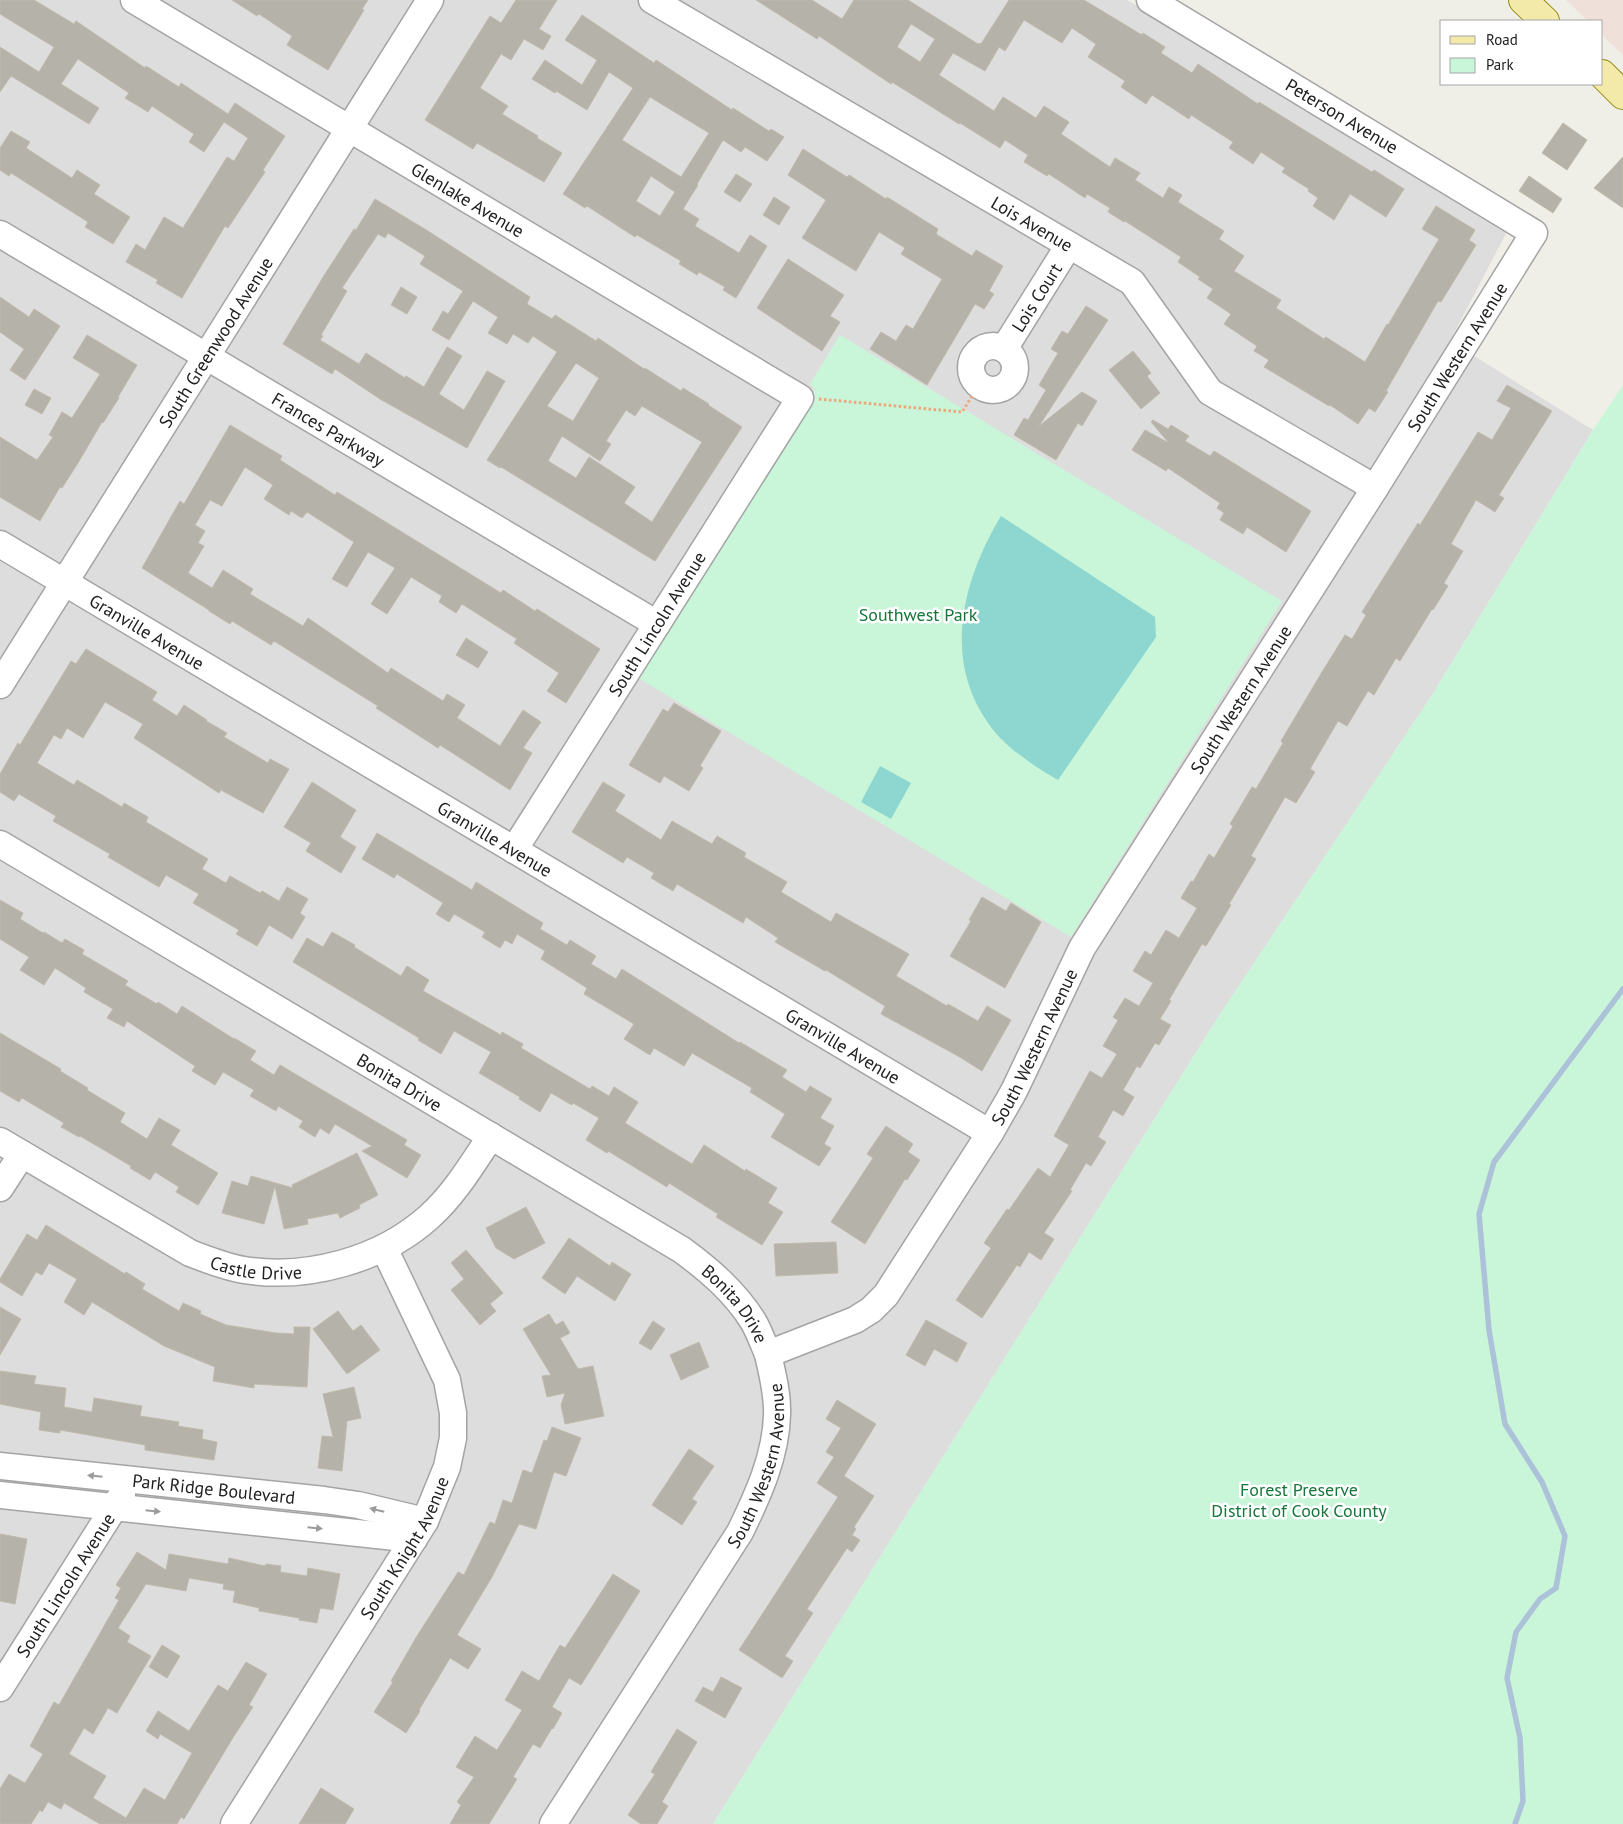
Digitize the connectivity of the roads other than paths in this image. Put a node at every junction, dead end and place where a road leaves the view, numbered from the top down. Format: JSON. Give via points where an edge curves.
{"nodes":[{"id":1,"x":134,"y":0,"type":"edge"},
{"id":2,"x":430,"y":0,"type":"edge"},
{"id":3,"x":652,"y":0,"type":"edge"},
{"id":4,"x":1150,"y":0,"type":"edge"},
{"id":5,"x":1523,"y":0,"type":"edge"},
{"id":6,"x":1544,"y":20,"type":"edge"},
{"id":7,"x":1603,"y":75,"type":"edge"},
{"id":8,"x":1623,"y":95,"type":"edge"},
{"id":9,"x":350,"y":128,"type":"junction"},
{"id":10,"x":1534,"y":232,"type":"joint"},
{"id":11,"x":0,"y":234,"type":"edge"},
{"id":12,"x":1069,"y":245,"type":"junction"},
{"id":13,"x":206,"y":356,"type":"junction"},
{"id":14,"x":979,"y":385,"type":"road end"},
{"id":15,"x":800,"y":398,"type":"joint"},
{"id":16,"x":1375,"y":488,"type":"junction"},
{"id":17,"x":0,"y":544,"type":"edge"},
{"id":18,"x":65,"y":582,"type":"junction"},
{"id":19,"x":657,"y":624,"type":"junction"},
{"id":20,"x":0,"y":685,"type":"edge"},
{"id":21,"x":0,"y":844,"type":"edge"},
{"id":22,"x":514,"y":850,"type":"junction"},
{"id":23,"x":990,"y":1133,"type":"junction"},
{"id":24,"x":492,"y":1136,"type":"junction"},
{"id":25,"x":11,"y":1147,"type":"edge"},
{"id":26,"x":0,"y":1188,"type":"edge"},
{"id":27,"x":384,"y":1248,"type":"junction"},
{"id":28,"x":768,"y":1354,"type":"junction"},
{"id":29,"x":0,"y":1466,"type":"edge"},
{"id":30,"x":131,"y":1479,"type":"junction"},
{"id":31,"x":0,"y":1495,"type":"edge"},
{"id":32,"x":115,"y":1508,"type":"junction"},
{"id":33,"x":419,"y":1530,"type":"junction"},
{"id":34,"x":0,"y":1688,"type":"edge"},
{"id":35,"x":234,"y":1824,"type":"edge"},
{"id":36,"x":553,"y":1824,"type":"edge"}],
"edges":[{"from":1,"to":9,"type":"street","name":"Glenlake Avenue"},
{"from":2,"to":9,"type":"street","name":"South Greenwood Avenue"},
{"from":3,"to":12,"type":"street","name":"Lois Avenue"},
{"from":4,"to":10,"type":"street","name":"Peterson Avenue"},
{"from":5,"to":6,"type":"main road"},
{"from":7,"to":8,"type":"main road"},
{"from":9,"to":13,"type":"street","name":"South Greenwood Avenue"},
{"from":9,"to":15,"type":"street","name":"Glenlake Avenue"},
{"from":10,"to":16,"type":"street","name":"South Western Avenue"},
{"from":11,"to":13,"type":"street","name":"Frances Parkway"},
{"from":12,"to":14,"type":"street","name":"Lois Court","via":[[1004,350],[1013,360],[1011,381],[992,390]]},
{"from":12,"to":16,"type":"street","name":"Lois Avenue","via":[[1132,282],[1210,392]]},
{"from":13,"to":18,"type":"street","name":"South Greenwood Avenue"},
{"from":13,"to":19,"type":"street","name":"Frances Parkway"},
{"from":15,"to":19,"type":"street","name":"South Lincoln Avenue"},
{"from":16,"to":23,"type":"street","name":"South Western Avenue","via":[[1082,948],[1027,1067]]},
{"from":17,"to":18,"type":"street","name":"Granville Avenue"},
{"from":18,"to":20,"type":"street","name":"South Greenwood Avenue"},
{"from":18,"to":22,"type":"street","name":"Granville Avenue"},
{"from":19,"to":22,"type":"street","name":"South Lincoln Avenue"},
{"from":21,"to":24,"type":"street","name":"Bonita Drive"},
{"from":22,"to":23,"type":"street","name":"Granville Avenue"},
{"from":23,"to":28,"type":"street","name":"South Western Avenue","via":[[886,1295],[871,1310],[855,1320]]},
{"from":24,"to":27,"type":"street","name":"Castle Drive","via":[[430,1216],[410,1233]]},
{"from":24,"to":28,"type":"street","name":"Bonita Drive","via":[[682,1250],[712,1272],[736,1297],[753,1322]]},
{"from":25,"to":26,"type":"street"},
{"from":25,"to":27,"type":"street","name":"Castle Drive","via":[[161,1237],[216,1263],[244,1270],[294,1272],[346,1262]]},
{"from":27,"to":33,"type":"street","name":"South Knight Avenue","via":[[436,1352],[447,1380],[453,1412],[453,1438],[447,1467]]},
{"from":28,"to":36,"type":"street","name":"South Western Avenue","via":[[778,1413],[775,1441],[754,1505],[740,1532]]},
{"from":30,"to":29,"type":"street","name":"Park Ridge Boulevard","one_way":true},
{"from":30,"to":32,"type":"street","name":"South Lincoln Avenue"},
{"from":33,"to":30,"type":"street","name":"Park Ridge Boulevard","one_way":true,"via":[[358,1505]]},
{"from":31,"to":32,"type":"street","name":"Park Ridge Boulevard"},
{"from":32,"to":33,"type":"street","name":"Park Ridge Boulevard","one_way":true},
{"from":32,"to":34,"type":"street","name":"South Lincoln Avenue"},
{"from":33,"to":35,"type":"street","name":"South Knight Avenue"}]}
